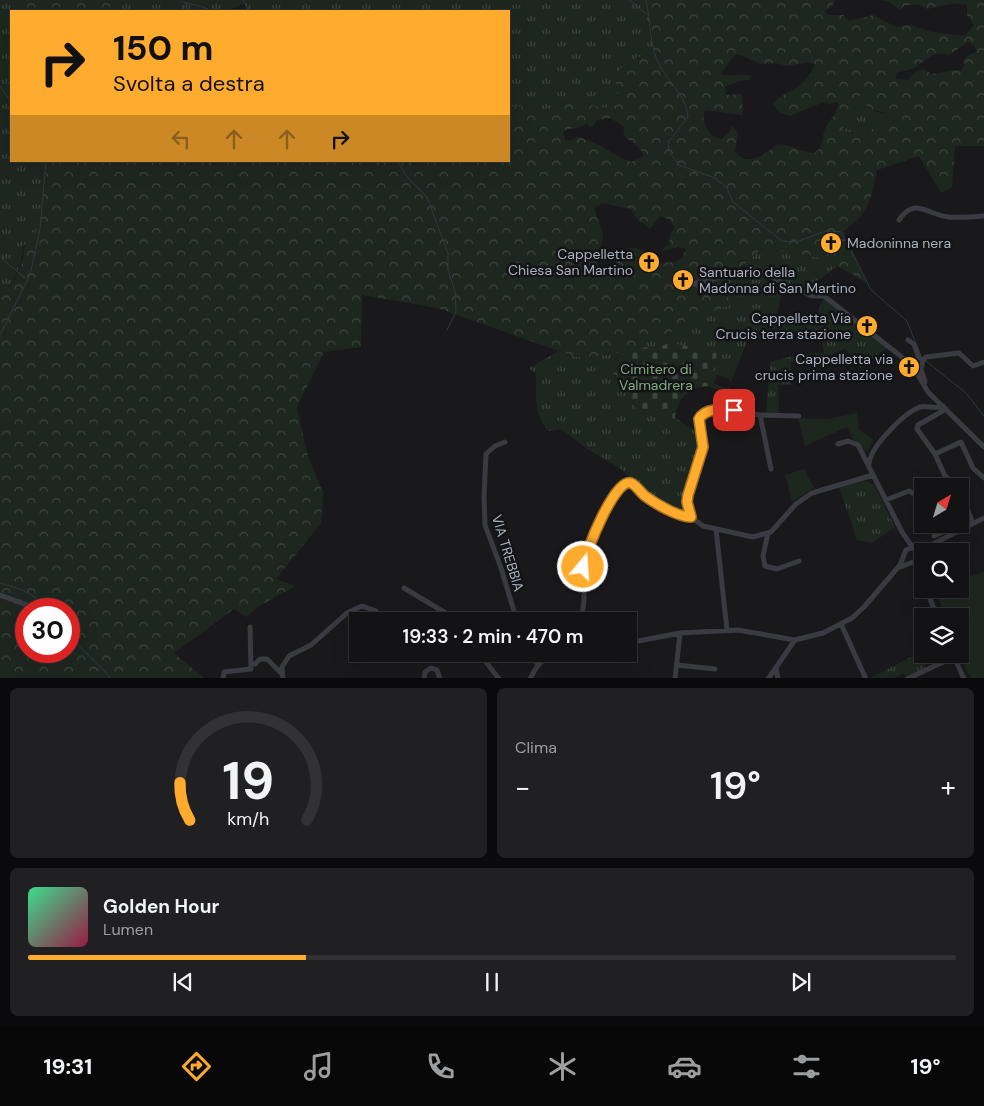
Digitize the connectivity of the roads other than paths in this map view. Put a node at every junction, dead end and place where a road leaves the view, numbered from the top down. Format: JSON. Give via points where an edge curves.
{"nodes":[{"id":1,"x":984,"y":216,"type":"edge"},
{"id":2,"x":899,"y":220,"type":"dead end"},
{"id":3,"x":688,"y":285,"type":"dead end"},
{"id":4,"x":908,"y":340,"type":"dead end"},
{"id":5,"x":924,"y":359,"type":"junction"},
{"id":6,"x":984,"y":362,"type":"edge"},
{"id":7,"x":926,"y":387,"type":"junction"},
{"id":8,"x":945,"y":407,"type":"junction"},
{"id":9,"x":760,"y":415,"type":"junction"},
{"id":10,"x":799,"y":416,"type":"dead end"},
{"id":11,"x":505,"y":442,"type":"dead end"},
{"id":12,"x":838,"y":444,"type":"dead end"},
{"id":13,"x":984,"y":447,"type":"edge"},
{"id":14,"x":862,"y":453,"type":"junction"},
{"id":15,"x":870,"y":454,"type":"junction"},
{"id":16,"x":935,"y":454,"type":"junction"},
{"id":17,"x":869,"y":465,"type":"junction"},
{"id":18,"x":771,"y":469,"type":"dead end"},
{"id":19,"x":872,"y":474,"type":"junction"},
{"id":20,"x":947,"y":478,"type":"edge"},
{"id":21,"x":984,"y":478,"type":"edge"},
{"id":22,"x":914,"y":493,"type":"edge"},
{"id":23,"x":886,"y":500,"type":"junction"},
{"id":24,"x":969,"y":516,"type":"edge"},
{"id":25,"x":691,"y":517,"type":"junction"},
{"id":26,"x":984,"y":518,"type":"edge"},
{"id":27,"x":974,"y":523,"type":"junction"},
{"id":28,"x":716,"y":529,"type":"junction"},
{"id":29,"x":902,"y":532,"type":"junction"},
{"id":30,"x":768,"y":533,"type":"junction"},
{"id":31,"x":950,"y":535,"type":"junction"},
{"id":32,"x":934,"y":536,"type":"dead end"},
{"id":33,"x":935,"y":543,"type":"edge"},
{"id":34,"x":907,"y":549,"type":"junction"},
{"id":35,"x":914,"y":550,"type":"edge"},
{"id":36,"x":914,"y":553,"type":"edge"},
{"id":37,"x":914,"y":556,"type":"edge"},
{"id":38,"x":914,"y":557,"type":"edge"},
{"id":39,"x":904,"y":558,"type":"junction"},
{"id":40,"x":799,"y":561,"type":"dead end"},
{"id":41,"x":891,"y":576,"type":"junction"},
{"id":42,"x":404,"y":588,"type":"dead end"},
{"id":43,"x":0,"y":595,"type":"edge"},
{"id":44,"x":15,"y":601,"type":"edge"},
{"id":45,"x":376,"y":611,"type":"dead end"},
{"id":46,"x":444,"y":612,"type":"edge"},
{"id":47,"x":514,"y":612,"type":"edge"},
{"id":48,"x":582,"y":612,"type":"edge"},
{"id":49,"x":841,"y":624,"type":"junction"},
{"id":50,"x":250,"y":627,"type":"dead end"},
{"id":51,"x":727,"y":630,"type":"junction"},
{"id":52,"x":680,"y":634,"type":"junction"},
{"id":53,"x":795,"y":640,"type":"junction"},
{"id":54,"x":637,"y":641,"type":"edge"},
{"id":55,"x":486,"y":662,"type":"edge"},
{"id":56,"x":540,"y":662,"type":"edge"},
{"id":57,"x":937,"y":663,"type":"edge"},
{"id":58,"x":957,"y":663,"type":"edge"},
{"id":59,"x":255,"y":664,"type":"dead end"},
{"id":60,"x":537,"y":664,"type":"joint"},
{"id":61,"x":677,"y":665,"type":"junction"},
{"id":62,"x":776,"y":668,"type":"junction"},
{"id":63,"x":715,"y":669,"type":"dead end"},
{"id":64,"x":283,"y":676,"type":"edge"},
{"id":65,"x":223,"y":678,"type":"edge"},
{"id":66,"x":424,"y":678,"type":"edge"},
{"id":67,"x":440,"y":678,"type":"edge"},
{"id":68,"x":499,"y":678,"type":"edge"},
{"id":69,"x":530,"y":678,"type":"edge"},
{"id":70,"x":675,"y":678,"type":"edge"},
{"id":71,"x":768,"y":678,"type":"edge"},
{"id":72,"x":778,"y":678,"type":"edge"},
{"id":73,"x":866,"y":678,"type":"edge"},
{"id":74,"x":907,"y":678,"type":"edge"},
{"id":75,"x":964,"y":678,"type":"edge"}],
"edges":[{"from":1,"to":2,"type":"street","via":[[949,217],[919,207],[904,213]]},
{"from":3,"to":7,"type":"street","via":[[753,269],[812,296],[824,296],[912,365]]},
{"from":4,"to":5,"type":"street","via":[[914,344],[918,356]]},
{"from":5,"to":6,"type":"street","via":[[958,353],[973,366]]},
{"from":5,"to":7,"type":"street","via":[[921,373]]},
{"from":7,"to":8,"type":"street"},
{"from":8,"to":13,"type":"street"},
{"from":8,"to":15,"type":"street","via":[[918,408],[881,439]]},
{"from":8,"to":16,"type":"street","via":[[917,427]]},
{"from":9,"to":10,"type":"street"},
{"from":9,"to":18,"type":"street"},
{"from":9,"to":25,"type":"street","via":[[727,410],[706,412],[699,419],[703,447],[688,495]]},
{"from":11,"to":47,"type":"street","name":"VIA TREBBIA","via":[[486,454],[484,513],[485,525]]},
{"from":12,"to":14,"type":"street","via":[[854,442]]},
{"from":14,"to":15,"type":"street"},
{"from":14,"to":17,"type":"street"},
{"from":15,"to":17,"type":"street"},
{"from":16,"to":20,"type":"street"},
{"from":16,"to":21,"type":"street","via":[[961,442],[973,468]]},
{"from":17,"to":19,"type":"street"},
{"from":19,"to":23,"type":"street"},
{"from":19,"to":30,"type":"street","via":[[808,496]]},
{"from":22,"to":23,"type":"street","via":[[910,491]]},
{"from":23,"to":29,"type":"street"},
{"from":24,"to":27,"type":"street"},
{"from":25,"to":28,"type":"street","via":[[703,526]]},
{"from":25,"to":48,"type":"street","via":[[661,505],[632,484],[620,487],[597,526],[584,558]]},
{"from":26,"to":27,"type":"street"},
{"from":27,"to":31,"type":"street"},
{"from":28,"to":30,"type":"street","via":[[753,537]]},
{"from":28,"to":51,"type":"street"},
{"from":29,"to":34,"type":"street"},
{"from":29,"to":35,"type":"street"},
{"from":30,"to":40,"type":"street","via":[[763,556],[765,566],[777,568]]},
{"from":31,"to":32,"type":"street","via":[[947,530]]},
{"from":31,"to":33,"type":"street"},
{"from":34,"to":36,"type":"street"},
{"from":34,"to":39,"type":"street"},
{"from":37,"to":39,"type":"street"},
{"from":38,"to":41,"type":"street"},
{"from":39,"to":41,"type":"street"},
{"from":41,"to":49,"type":"street","via":[[864,607]]},
{"from":42,"to":46,"type":"street"},
{"from":43,"to":44,"type":"street"},
{"from":45,"to":64,"type":"street","via":[[362,606],[355,608],[311,645],[288,656],[282,667]]},
{"from":49,"to":53,"type":"street","via":[[823,633]]},
{"from":49,"to":73,"type":"street"},
{"from":50,"to":65,"type":"street","via":[[252,669],[228,670]]},
{"from":51,"to":52,"type":"street"},
{"from":51,"to":53,"type":"street"},
{"from":52,"to":54,"type":"street"},
{"from":52,"to":61,"type":"street"},
{"from":53,"to":62,"type":"street"},
{"from":55,"to":68,"type":"street"},
{"from":56,"to":60,"type":"street"},
{"from":57,"to":74,"type":"street"},
{"from":58,"to":75,"type":"street"},
{"from":59,"to":64,"type":"street","via":[[260,659],[268,659]]},
{"from":60,"to":69,"type":"street"},
{"from":61,"to":63,"type":"street"},
{"from":61,"to":70,"type":"street"},
{"from":62,"to":71,"type":"street"},
{"from":62,"to":72,"type":"street"},
{"from":66,"to":67,"type":"street","via":[[425,672],[431,668],[437,670]]}]}
